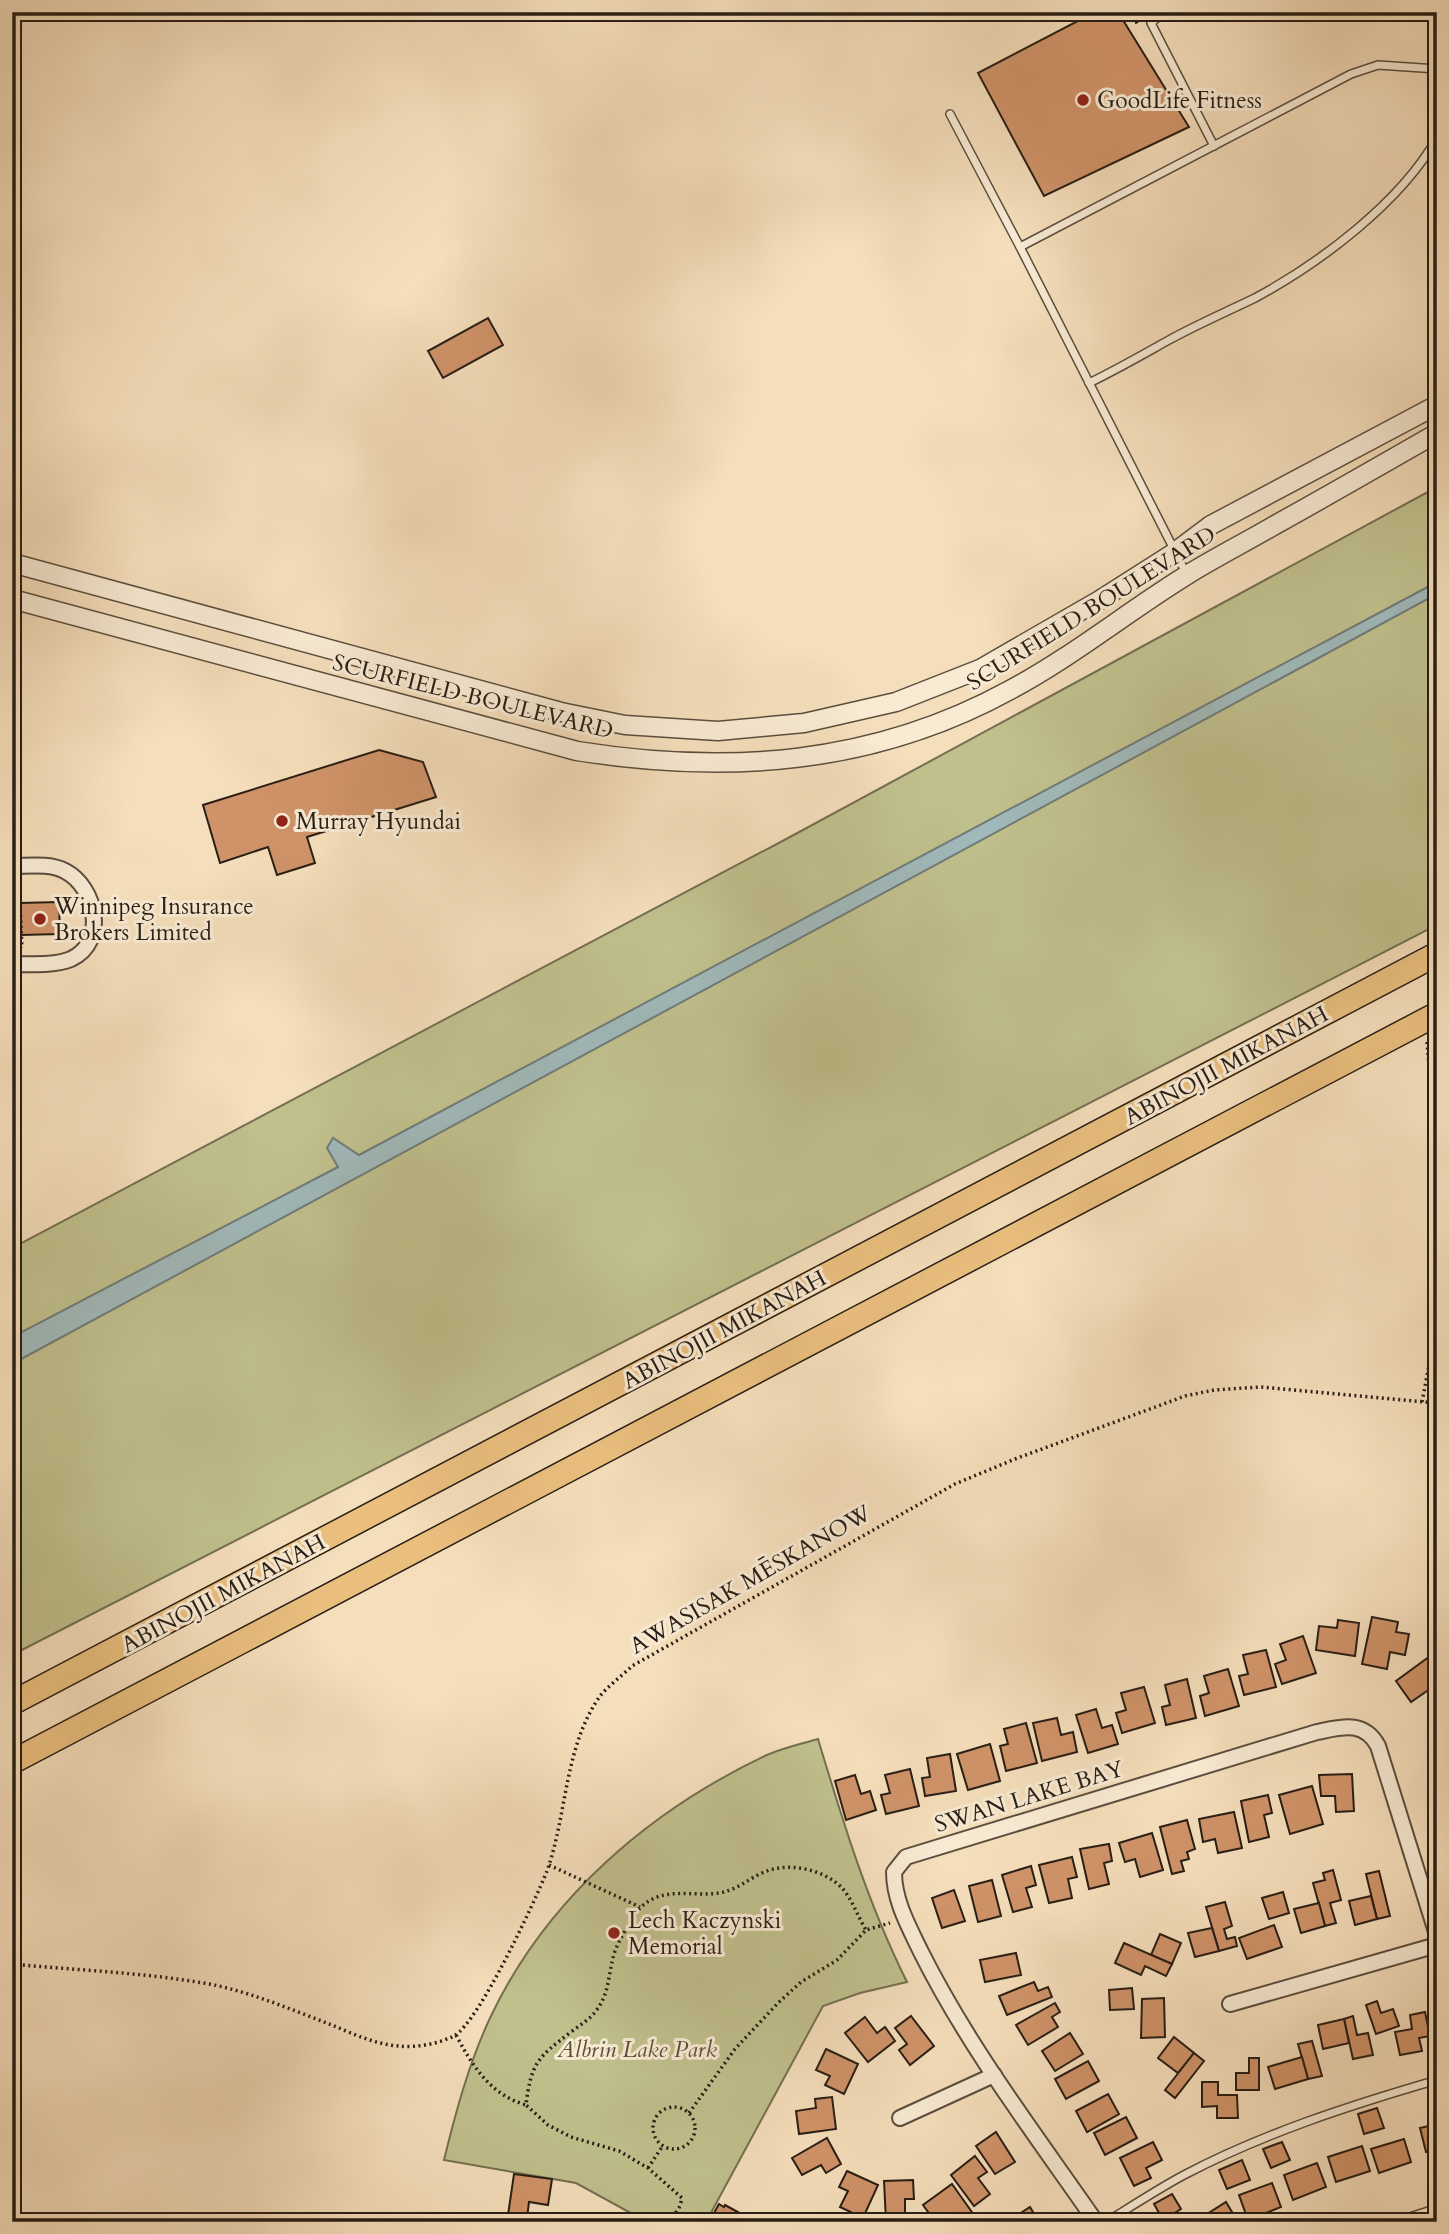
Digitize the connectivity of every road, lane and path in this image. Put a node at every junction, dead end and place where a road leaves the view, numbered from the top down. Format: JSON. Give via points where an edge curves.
{"nodes":[{"id":1,"x":1164,"y":12,"type":"edge"},
{"id":2,"x":1437,"y":69,"type":"edge"},
{"id":3,"x":950,"y":114,"type":"dead end"},
{"id":4,"x":1437,"y":138,"type":"edge"},
{"id":5,"x":1214,"y":146,"type":"junction"},
{"id":6,"x":1020,"y":247,"type":"junction"},
{"id":7,"x":1089,"y":383,"type":"junction"},
{"id":8,"x":1437,"y":405,"type":"edge"},
{"id":9,"x":1437,"y":433,"type":"edge"},
{"id":10,"x":1175,"y":552,"type":"junction"},
{"id":11,"x":12,"y":564,"type":"edge"},
{"id":12,"x":1187,"y":575,"type":"junction"},
{"id":13,"x":12,"y":599,"type":"edge"},
{"id":14,"x":15,"y":866,"type":"edge"},
{"id":15,"x":1437,"y":954,"type":"edge"},
{"id":16,"x":17,"y":964,"type":"edge"},
{"id":17,"x":1431,"y":1016,"type":"edge"},
{"id":18,"x":1437,"y":1161,"type":"edge"},
{"id":19,"x":1437,"y":1324,"type":"edge"},
{"id":20,"x":1422,"y":1402,"type":"junction"},
{"id":21,"x":1437,"y":1403,"type":"edge"},
{"id":22,"x":12,"y":1703,"type":"edge"},
{"id":23,"x":12,"y":1762,"type":"edge"},
{"id":24,"x":549,"y":1865,"type":"junction"},
{"id":25,"x":640,"y":1907,"type":"junction"},
{"id":26,"x":905,"y":1919,"type":"junction"},
{"id":27,"x":866,"y":1930,"type":"junction"},
{"id":28,"x":1437,"y":1935,"type":"edge"},
{"id":29,"x":1437,"y":1945,"type":"edge"},
{"id":30,"x":12,"y":1964,"type":"edge"},
{"id":31,"x":1230,"y":2004,"type":"dead end"},
{"id":32,"x":456,"y":2035,"type":"junction"},
{"id":33,"x":994,"y":2075,"type":"junction"},
{"id":34,"x":1437,"y":2080,"type":"edge"},
{"id":35,"x":526,"y":2105,"type":"junction"},
{"id":36,"x":689,"y":2113,"type":"junction"},
{"id":37,"x":900,"y":2118,"type":"dead end"},
{"id":38,"x":662,"y":2147,"type":"junction"},
{"id":39,"x":648,"y":2168,"type":"junction"},
{"id":40,"x":1437,"y":2214,"type":"edge"},
{"id":41,"x":670,"y":2222,"type":"edge"},
{"id":42,"x":1096,"y":2222,"type":"edge"},
{"id":43,"x":1106,"y":2222,"type":"edge"},
{"id":44,"x":1412,"y":2222,"type":"edge"}],
"edges":[{"from":1,"to":5,"type":"lane","via":[[1151,23]]},
{"from":2,"to":5,"type":"lane","via":[[1378,65],[1351,74]]},
{"from":3,"to":6,"type":"lane"},
{"from":4,"to":7,"type":"lane","via":[[1409,177],[1328,251],[1258,296]]},
{"from":5,"to":6,"type":"lane"},
{"from":6,"to":7,"type":"lane"},
{"from":7,"to":10,"type":"lane"},
{"from":8,"to":10,"type":"street","name":"SCURFIELD BOULEVARD","via":[[1211,525]]},
{"from":9,"to":12,"type":"street","name":"SCURFIELD BOULEVARD"},
{"from":10,"to":11,"type":"street","name":"SCURFIELD BOULEVARD","via":[[980,669],[943,685],[896,702],[804,723],[718,731],[625,725],[561,712]]},
{"from":10,"to":12,"type":"lane"},
{"from":12,"to":13,"type":"street","name":"SCURFIELD BOULEVARD","via":[[1114,626],[973,709],[841,752],[722,764],[627,759],[577,751]]},
{"from":14,"to":16,"type":"path"},
{"from":14,"to":16,"type":"street","via":[[51,867],[78,879],[92,905],[94,922],[88,944],[73,958]]},
{"from":15,"to":22,"type":"main road","name":"ABINOJII MIKANAH"},
{"from":17,"to":18,"type":"path"},
{"from":17,"to":23,"type":"main road"},
{"from":19,"to":20,"type":"path"},
{"from":20,"to":21,"type":"path","name":"AWASISAK MĒSKANOW"},
{"from":20,"to":24,"type":"path","name":"AWASISAK MĒSKANOW","via":[[1260,1387],[1214,1390],[1154,1406],[955,1484],[632,1666],[599,1697],[583,1727]]},
{"from":24,"to":25,"type":"path"},
{"from":24,"to":32,"type":"path","name":"AWASISAK MĒSKANOW","via":[[490,1988]]},
{"from":25,"to":27,"type":"path","via":[[674,1893],[730,1891],[765,1871],[793,1868],[816,1872],[843,1889]]},
{"from":25,"to":35,"type":"path","via":[[618,1945],[604,2000],[536,2063]]},
{"from":26,"to":27,"type":"path"},
{"from":26,"to":28,"type":"street","name":"SWAN LAKE BAY","via":[[895,1894],[894,1872],[906,1857],[1340,1727],[1359,1728],[1371,1734],[1378,1746]]},
{"from":26,"to":33,"type":"street","name":"SWAN LAKE BAY","via":[[960,2024]]},
{"from":27,"to":36,"type":"path","via":[[837,1960],[801,1982],[760,2022]]},
{"from":29,"to":31,"type":"street"},
{"from":30,"to":32,"type":"path","via":[[199,1982],[396,2046],[423,2045]]},
{"from":32,"to":35,"type":"path","via":[[494,2090]]},
{"from":33,"to":37,"type":"street"},
{"from":33,"to":42,"type":"street","name":"SWAN LAKE BAY"},
{"from":34,"to":43,"type":"lane","via":[[1311,2120],[1238,2150],[1184,2175]]},
{"from":35,"to":39,"type":"path","via":[[548,2125],[571,2137],[619,2151]]},
{"from":36,"to":38,"type":"path","via":[[695,2124],[692,2138],[681,2148]]},
{"from":36,"to":38,"type":"path","via":[[671,2108],[658,2115],[653,2129]]},
{"from":38,"to":39,"type":"path"},
{"from":39,"to":41,"type":"path","via":[[682,2198]]},
{"from":40,"to":44,"type":"street"}]}
